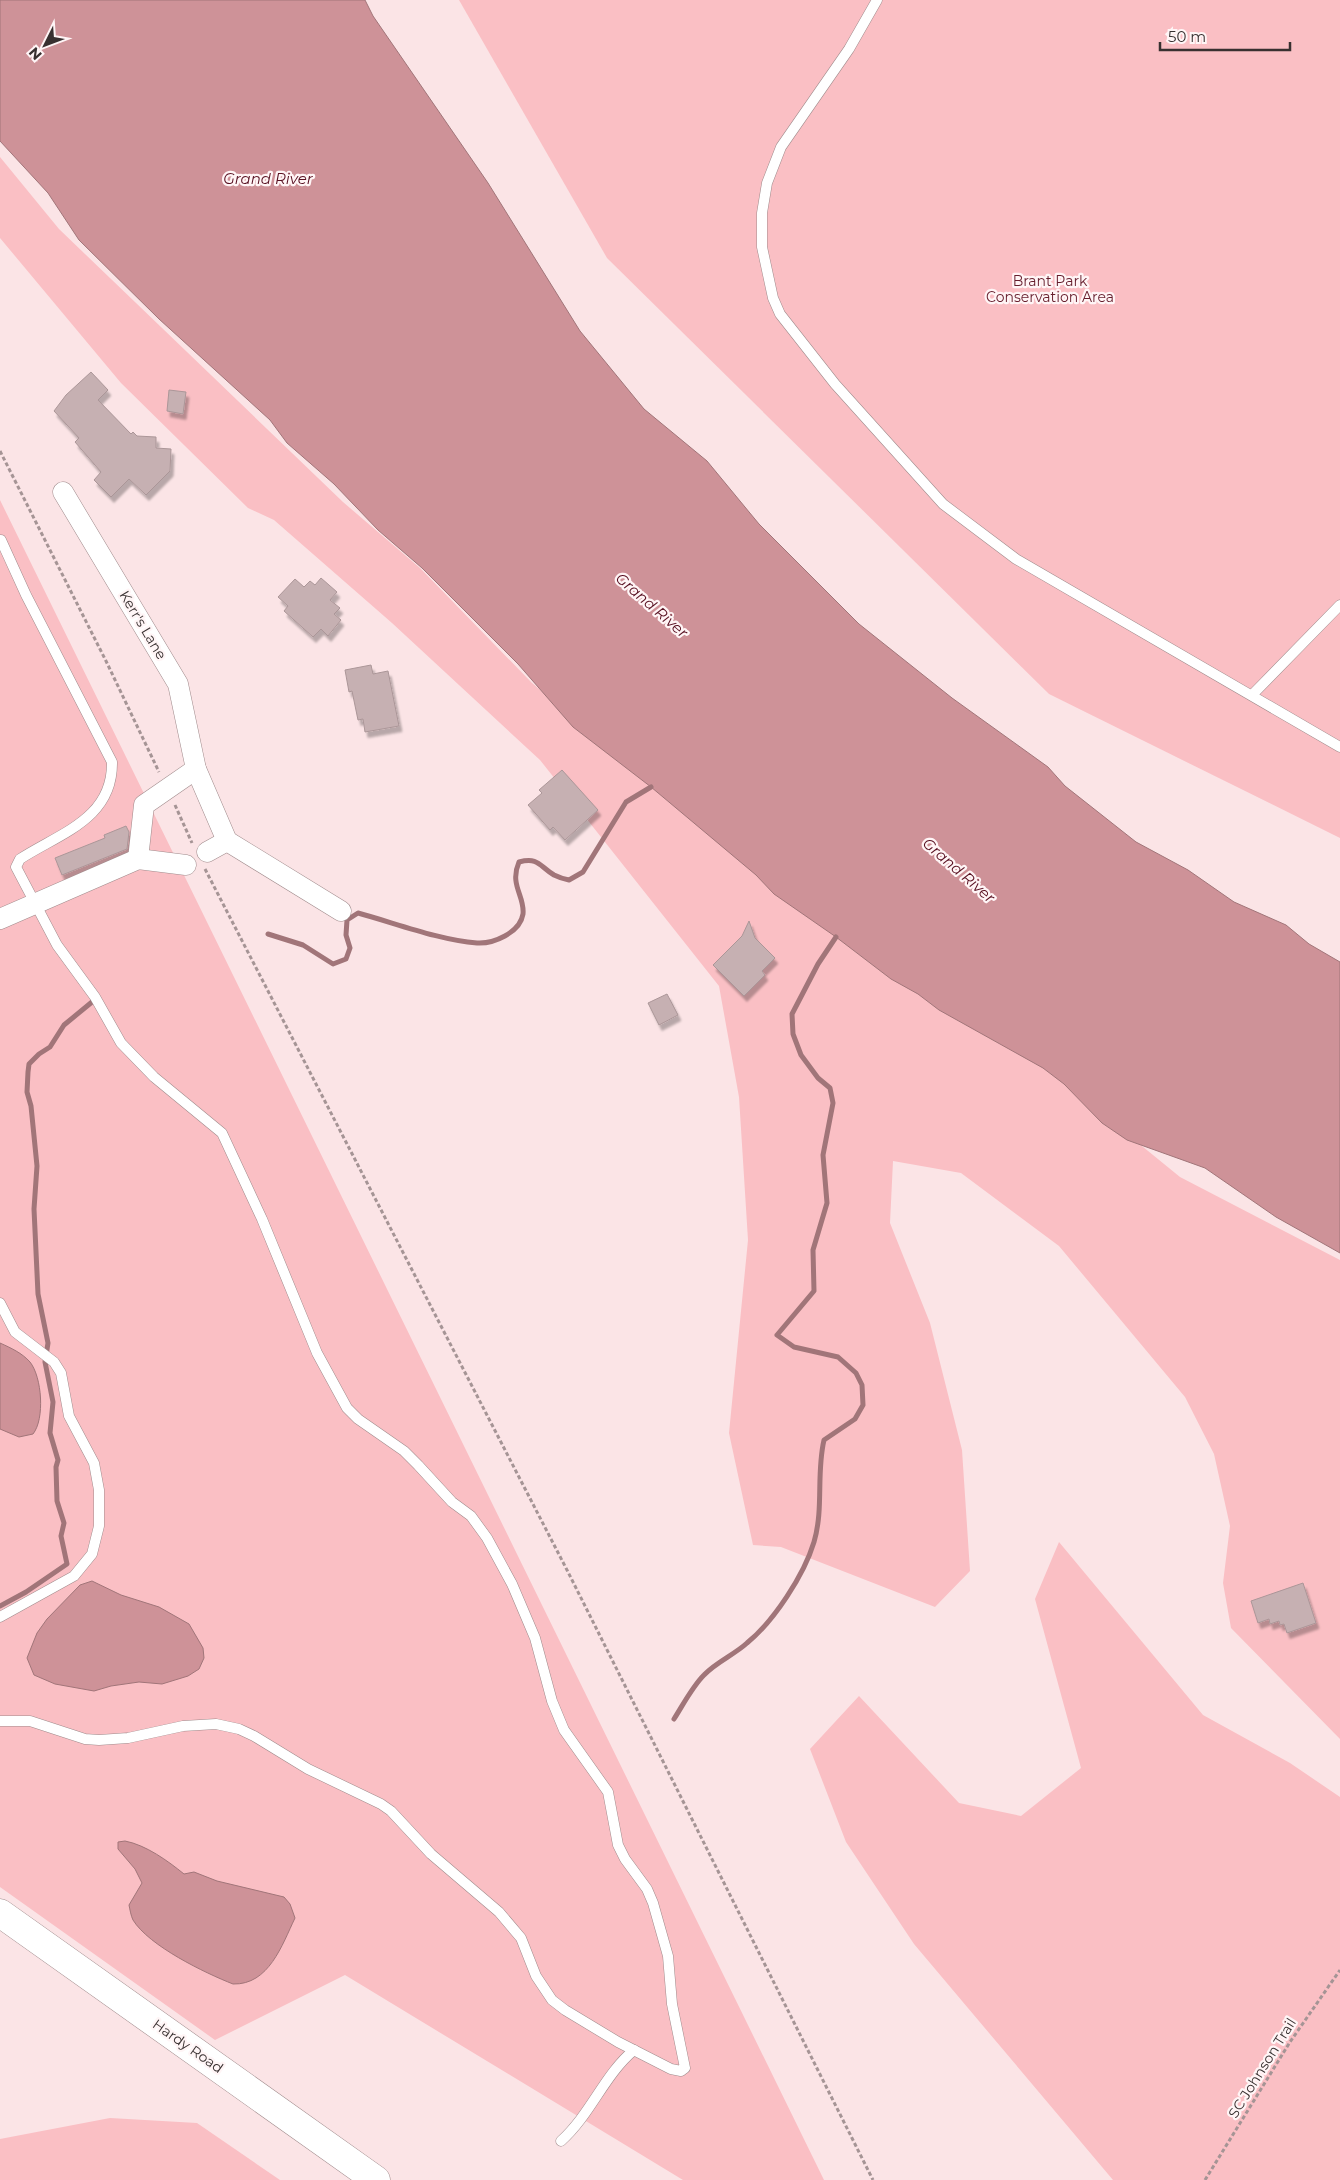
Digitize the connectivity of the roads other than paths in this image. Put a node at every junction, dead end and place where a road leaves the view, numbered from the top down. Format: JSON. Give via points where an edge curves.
{"nodes":[{"id":1,"x":877,"y":0,"type":"edge"},
{"id":2,"x":63,"y":492,"type":"dead end"},
{"id":3,"x":1,"y":540,"type":"edge"},
{"id":4,"x":1340,"y":605,"type":"edge"},
{"id":5,"x":1252,"y":695,"type":"junction"},
{"id":6,"x":1340,"y":747,"type":"edge"},
{"id":7,"x":196,"y":768,"type":"junction"},
{"id":8,"x":227,"y":841,"type":"junction"},
{"id":9,"x":138,"y":859,"type":"junction"},
{"id":10,"x":35,"y":903,"type":"junction"},
{"id":11,"x":341,"y":911,"type":"dead end"},
{"id":12,"x":0,"y":919,"type":"edge"},
{"id":13,"x":0,"y":1303,"type":"edge"},
{"id":14,"x":0,"y":1617,"type":"edge"},
{"id":15,"x":0,"y":1721,"type":"edge"},
{"id":16,"x":0,"y":1913,"type":"edge"},
{"id":17,"x":634,"y":2050,"type":"junction"},
{"id":18,"x":561,"y":2141,"type":"dead end"},
{"id":19,"x":376,"y":2180,"type":"edge"}],
"edges":[{"from":1,"to":5,"type":"lane","via":[[849,49],[781,147],[767,183],[762,213],[762,247],[773,298],[780,314],[835,384],[943,504],[1016,559]]},
{"from":2,"to":7,"type":"street","name":"Kerr's Lane","via":[[178,684]]},
{"from":3,"to":10,"type":"lane","via":[[112,762],[110,780],[92,816],[17,862],[17,873]]},
{"from":4,"to":5,"type":"lane"},
{"from":5,"to":6,"type":"lane"},
{"from":7,"to":8,"type":"street","name":"Kerr's Lane"},
{"from":7,"to":9,"type":"street","via":[[144,805]]},
{"from":8,"to":9,"type":"street","via":[[198,858]]},
{"from":8,"to":11,"type":"street"},
{"from":9,"to":10,"type":"street"},
{"from":10,"to":12,"type":"street"},
{"from":10,"to":17,"type":"lane","via":[[57,945],[95,997],[127,1050],[154,1077],[222,1133],[262,1219],[317,1353],[347,1408],[404,1451],[452,1502],[471,1516],[503,1566],[536,1638],[557,1715],[570,1740],[608,1792],[618,1845],[647,1889],[662,1932],[685,2068],[671,2070]]},
{"from":13,"to":14,"type":"lane","via":[[15,1332],[54,1362],[61,1373],[69,1416],[94,1463],[99,1490],[99,1526],[92,1554],[82,1570]]},
{"from":15,"to":17,"type":"lane","via":[[30,1721],[85,1739],[99,1740],[216,1724],[254,1736],[391,1811],[431,1854],[499,1912],[521,1938],[536,1976],[552,2000]]},
{"from":16,"to":19,"type":"main road","name":"Hardy Road"},
{"from":17,"to":18,"type":"lane","via":[[620,2063],[579,2124]]}]}
